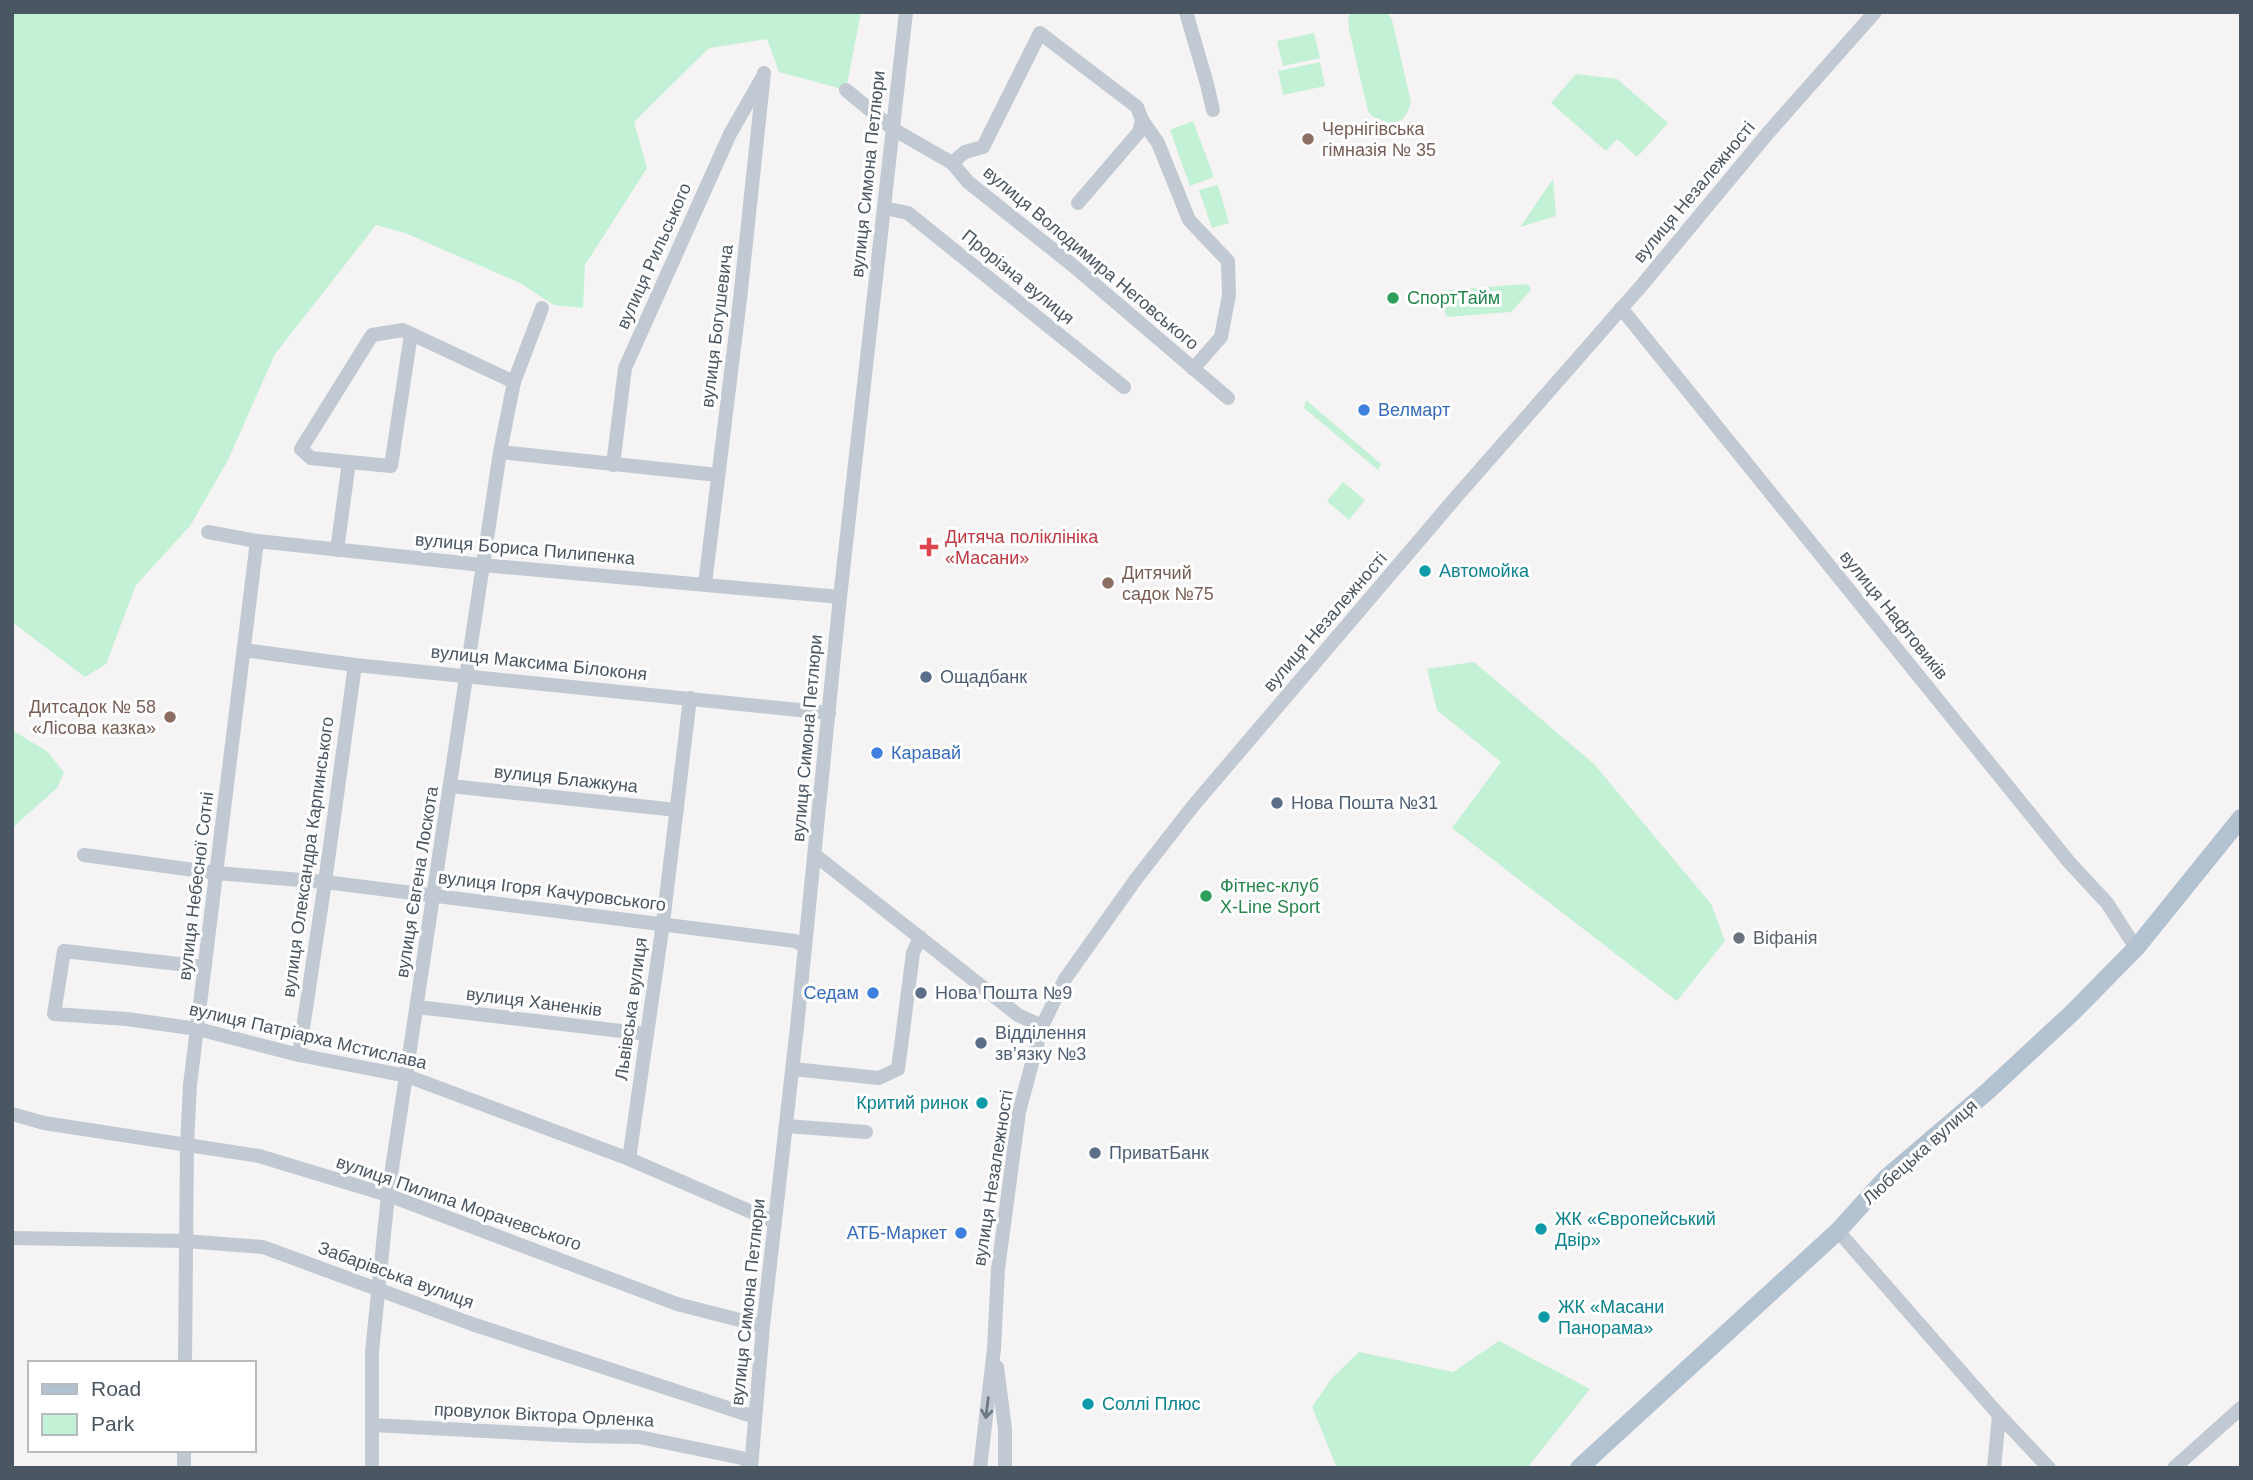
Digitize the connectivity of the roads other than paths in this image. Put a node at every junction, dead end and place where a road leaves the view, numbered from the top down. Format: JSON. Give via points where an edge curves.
{"nodes":[{"id":1,"x":906,"y":12,"type":"edge"},
{"id":2,"x":1186,"y":12,"type":"edge"},
{"id":3,"x":1875,"y":12,"type":"edge"},
{"id":4,"x":765,"y":73,"type":"joint"},
{"id":5,"x":846,"y":90,"type":"dead end"},
{"id":6,"x":1213,"y":110,"type":"dead end"},
{"id":7,"x":1142,"y":120,"type":"junction"},
{"id":8,"x":893,"y":129,"type":"junction"},
{"id":9,"x":952,"y":163,"type":"junction"},
{"id":10,"x":1078,"y":203,"type":"dead end"},
{"id":11,"x":884,"y":208,"type":"junction"},
{"id":12,"x":542,"y":308,"type":"dead end"},
{"id":13,"x":1621,"y":308,"type":"junction"},
{"id":14,"x":411,"y":334,"type":"junction"},
{"id":15,"x":1193,"y":369,"type":"junction"},
{"id":16,"x":514,"y":382,"type":"junction"},
{"id":17,"x":1124,"y":387,"type":"dead end"},
{"id":18,"x":1228,"y":398,"type":"dead end"},
{"id":19,"x":500,"y":452,"type":"junction"},
{"id":20,"x":349,"y":462,"type":"junction"},
{"id":21,"x":613,"y":465,"type":"junction"},
{"id":22,"x":718,"y":475,"type":"junction"},
{"id":23,"x":208,"y":532,"type":"dead end"},
{"id":24,"x":257,"y":541,"type":"junction"},
{"id":25,"x":337,"y":550,"type":"junction"},
{"id":26,"x":482,"y":565,"type":"junction"},
{"id":27,"x":705,"y":584,"type":"junction"},
{"id":28,"x":840,"y":597,"type":"junction"},
{"id":29,"x":244,"y":650,"type":"junction"},
{"id":30,"x":355,"y":665,"type":"junction"},
{"id":31,"x":467,"y":676,"type":"junction"},
{"id":32,"x":690,"y":698,"type":"junction"},
{"id":33,"x":829,"y":713,"type":"junction"},
{"id":34,"x":450,"y":786,"type":"junction"},
{"id":35,"x":677,"y":810,"type":"junction"},
{"id":36,"x":2241,"y":818,"type":"edge"},
{"id":37,"x":85,"y":855,"type":"dead end"},
{"id":38,"x":815,"y":855,"type":"junction"},
{"id":39,"x":216,"y":873,"type":"junction"},
{"id":40,"x":325,"y":883,"type":"junction"},
{"id":41,"x":434,"y":896,"type":"junction"},
{"id":42,"x":663,"y":923,"type":"junction"},
{"id":43,"x":920,"y":937,"type":"junction"},
{"id":44,"x":805,"y":946,"type":"junction"},
{"id":45,"x":2136,"y":948,"type":"junction"},
{"id":46,"x":205,"y":967,"type":"junction"},
{"id":47,"x":417,"y":1007,"type":"junction"},
{"id":48,"x":1042,"y":1026,"type":"junction"},
{"id":49,"x":198,"y":1029,"type":"junction"},
{"id":50,"x":647,"y":1034,"type":"junction"},
{"id":51,"x":299,"y":1055,"type":"junction"},
{"id":52,"x":793,"y":1069,"type":"junction"},
{"id":53,"x":407,"y":1076,"type":"junction"},
{"id":54,"x":12,"y":1114,"type":"edge"},
{"id":55,"x":786,"y":1126,"type":"junction"},
{"id":56,"x":866,"y":1132,"type":"dead end"},
{"id":57,"x":187,"y":1145,"type":"junction"},
{"id":58,"x":629,"y":1158,"type":"junction"},
{"id":59,"x":388,"y":1195,"type":"junction"},
{"id":60,"x":775,"y":1222,"type":"junction"},
{"id":61,"x":1838,"y":1231,"type":"junction"},
{"id":62,"x":12,"y":1238,"type":"edge"},
{"id":63,"x":185,"y":1241,"type":"junction"},
{"id":64,"x":377,"y":1291,"type":"junction"},
{"id":65,"x":764,"y":1326,"type":"junction"},
{"id":66,"x":994,"y":1349,"type":"junction"},
{"id":67,"x":184,"y":1361,"type":"edge"},
{"id":68,"x":2241,"y":1408,"type":"edge"},
{"id":69,"x":1999,"y":1415,"type":"junction"},
{"id":70,"x":755,"y":1417,"type":"junction"},
{"id":71,"x":372,"y":1425,"type":"junction"},
{"id":72,"x":751,"y":1466,"type":"edge"},
{"id":73,"x":372,"y":1468,"type":"edge"},
{"id":74,"x":980,"y":1468,"type":"edge"},
{"id":75,"x":1004,"y":1468,"type":"edge"},
{"id":76,"x":1579,"y":1468,"type":"edge"},
{"id":77,"x":1994,"y":1468,"type":"edge"},
{"id":78,"x":2049,"y":1468,"type":"edge"},
{"id":79,"x":2174,"y":1468,"type":"edge"}],
"edges":[{"from":1,"to":8,"type":"street","name":"вулиця Симона Петлюри"},
{"from":2,"to":6,"type":"street"},
{"from":3,"to":13,"type":"street","name":"вулиця Незалежності"},
{"from":4,"to":21,"type":"street","name":"вулиця Рильського","via":[[730,134],[625,368]]},
{"from":4,"to":22,"type":"street","name":"вулиця Богушевича"},
{"from":5,"to":8,"type":"street","name":"вулиця Володимира Неговського"},
{"from":7,"to":9,"type":"street","via":[[1137,107],[1040,33],[984,147],[965,152]]},
{"from":7,"to":10,"type":"street","via":[[1139,132]]},
{"from":7,"to":15,"type":"street","via":[[1158,143],[1189,220],[1228,261],[1229,295],[1221,337]]},
{"from":8,"to":9,"type":"street","name":"вулиця Володимира Неговського"},
{"from":8,"to":11,"type":"street","name":"вулиця Симона Петлюри"},
{"from":9,"to":15,"type":"street","name":"вулиця Володимира Неговського","via":[[968,182]]},
{"from":11,"to":17,"type":"street","name":"Прорізна вулиця","via":[[908,213]]},
{"from":11,"to":28,"type":"street","name":"вулиця Симона Петлюри"},
{"from":12,"to":16,"type":"street","name":"вулиця Євгена Лоскота"},
{"from":13,"to":45,"type":"street","name":"вулиця Нафтовиків","via":[[2069,862],[2107,902]]},
{"from":13,"to":48,"type":"street","name":"вулиця Незалежності","via":[[1193,806],[1065,979]]},
{"from":14,"to":16,"type":"street"},
{"from":14,"to":20,"type":"street","via":[[391,466]]},
{"from":14,"to":20,"type":"street","via":[[403,330],[372,335],[301,449],[311,457]]},
{"from":15,"to":18,"type":"street","name":"вулиця Володимира Неговського"},
{"from":16,"to":19,"type":"street","name":"вулиця Євгена Лоскота"},
{"from":19,"to":21,"type":"street"},
{"from":19,"to":26,"type":"street","name":"вулиця Євгена Лоскота"},
{"from":20,"to":25,"type":"street"},
{"from":21,"to":22,"type":"street"},
{"from":22,"to":27,"type":"street","name":"вулиця Богушевича"},
{"from":23,"to":24,"type":"street","name":"вулиця Бориса Пилипенка"},
{"from":24,"to":25,"type":"street","name":"вулиця Бориса Пилипенка"},
{"from":24,"to":29,"type":"street","name":"вулиця Небесної Сотні"},
{"from":25,"to":26,"type":"street","name":"вулиця Бориса Пилипенка"},
{"from":26,"to":27,"type":"street","name":"вулиця Бориса Пилипенка"},
{"from":26,"to":31,"type":"street","name":"вулиця Євгена Лоскота"},
{"from":27,"to":28,"type":"street","name":"вулиця Бориса Пилипенка"},
{"from":28,"to":33,"type":"street","name":"вулиця Симона Петлюри"},
{"from":29,"to":30,"type":"street","name":"вулиця Максима Білоконя"},
{"from":29,"to":39,"type":"street","name":"вулиця Небесної Сотні"},
{"from":30,"to":31,"type":"street","name":"вулиця Максима Білоконя"},
{"from":30,"to":40,"type":"street","name":"вулиця Олександра Карпинського"},
{"from":31,"to":32,"type":"street","name":"вулиця Максима Білоконя"},
{"from":31,"to":34,"type":"street","name":"вулиця Євгена Лоскота"},
{"from":32,"to":33,"type":"street","name":"вулиця Максима Білоконя"},
{"from":32,"to":35,"type":"street","name":"Львівська вулиця"},
{"from":33,"to":38,"type":"street","name":"вулиця Симона Петлюри"},
{"from":34,"to":35,"type":"street","name":"вулиця Блажкуна"},
{"from":34,"to":41,"type":"street","name":"вулиця Євгена Лоскота"},
{"from":35,"to":42,"type":"street","name":"Львівська вулиця"},
{"from":36,"to":45,"type":"main road","name":"Любецька вулиця"},
{"from":37,"to":39,"type":"street","name":"вулиця Ігоря Качуровського"},
{"from":38,"to":43,"type":"street"},
{"from":38,"to":44,"type":"street","name":"вулиця Симона Петлюри"},
{"from":39,"to":40,"type":"street","name":"вулиця Ігоря Качуровського"},
{"from":39,"to":46,"type":"street","name":"вулиця Небесної Сотні"},
{"from":40,"to":41,"type":"street","name":"вулиця Ігоря Качуровського"},
{"from":40,"to":51,"type":"street","name":"вулиця Олександра Карпинського"},
{"from":41,"to":42,"type":"street","name":"вулиця Ігоря Качуровського"},
{"from":41,"to":47,"type":"street","name":"вулиця Євгена Лоскота"},
{"from":42,"to":44,"type":"street","name":"вулиця Ігоря Качуровського"},
{"from":42,"to":50,"type":"street","name":"Львівська вулиця"},
{"from":43,"to":48,"type":"street","via":[[1024,1020]]},
{"from":43,"to":52,"type":"street","via":[[913,953],[898,1069],[879,1078]]},
{"from":44,"to":52,"type":"street","name":"вулиця Симона Петлюри"},
{"from":45,"to":61,"type":"main road","name":"Любецька вулиця","via":[[1989,1090],[1886,1178]]},
{"from":46,"to":49,"type":"street","name":"вулиця Небесної Сотні"},
{"from":46,"to":49,"type":"street","name":"вулиця Патріарха Мстислава","via":[[64,951],[54,1014]]},
{"from":47,"to":50,"type":"street","name":"вулиця Ханенків"},
{"from":47,"to":53,"type":"street","name":"вулиця Євгена Лоскота"},
{"from":48,"to":66,"type":"street","name":"вулиця Незалежності","via":[[1019,1112],[997,1282]]},
{"from":49,"to":51,"type":"street","name":"вулиця Патріарха Мстислава"},
{"from":49,"to":57,"type":"street","name":"вулиця Небесної Сотні"},
{"from":50,"to":58,"type":"street","name":"Львівська вулиця"},
{"from":51,"to":53,"type":"street","name":"вулиця Патріарха Мстислава"},
{"from":52,"to":55,"type":"street","name":"вулиця Симона Петлюри"},
{"from":53,"to":58,"type":"street","name":"вулиця Патріарха Мстислава"},
{"from":53,"to":59,"type":"street","name":"вулиця Євгена Лоскота"},
{"from":54,"to":57,"type":"street","name":"вулиця Пилипа Морачевського"},
{"from":55,"to":56,"type":"street"},
{"from":55,"to":60,"type":"street","name":"вулиця Симона Петлюри"},
{"from":57,"to":59,"type":"street","name":"вулиця Пилипа Морачевського","via":[[259,1156]]},
{"from":57,"to":63,"type":"street","name":"вулиця Небесної Сотні"},
{"from":58,"to":60,"type":"street","name":"вулиця Патріарха Мстислава"},
{"from":59,"to":64,"type":"street","name":"вулиця Євгена Лоскота"},
{"from":59,"to":65,"type":"street","name":"вулиця Пилипа Морачевського","via":[[677,1304]]},
{"from":60,"to":65,"type":"street","name":"вулиця Симона Петлюри"},
{"from":61,"to":69,"type":"street"},
{"from":61,"to":76,"type":"main road","name":"Любецька вулиця"},
{"from":62,"to":63,"type":"street","name":"Забарівська вулиця"},
{"from":63,"to":64,"type":"street","name":"Забарівська вулиця","via":[[263,1247]]},
{"from":63,"to":67,"type":"street","name":"вулиця Небесної Сотні"},
{"from":64,"to":70,"type":"street","name":"Забарівська вулиця"},
{"from":64,"to":71,"type":"street","name":"вулиця Євгена Лоскота"},
{"from":65,"to":70,"type":"street","name":"вулиця Симона Петлюри"},
{"from":66,"to":74,"type":"street","name":"вулиця Незалежності","one_way":true},
{"from":66,"to":75,"type":"street","name":"вулиця Незалежності","via":[[1003,1412]]},
{"from":68,"to":79,"type":"street"},
{"from":69,"to":77,"type":"street"},
{"from":69,"to":78,"type":"street"},
{"from":70,"to":72,"type":"street","name":"вулиця Симона Петлюри"},
{"from":71,"to":72,"type":"street","name":"провулок Віктора Орленка","via":[[639,1437],[742,1458]]},
{"from":71,"to":73,"type":"street","name":"вулиця Євгена Лоскота"}]}
